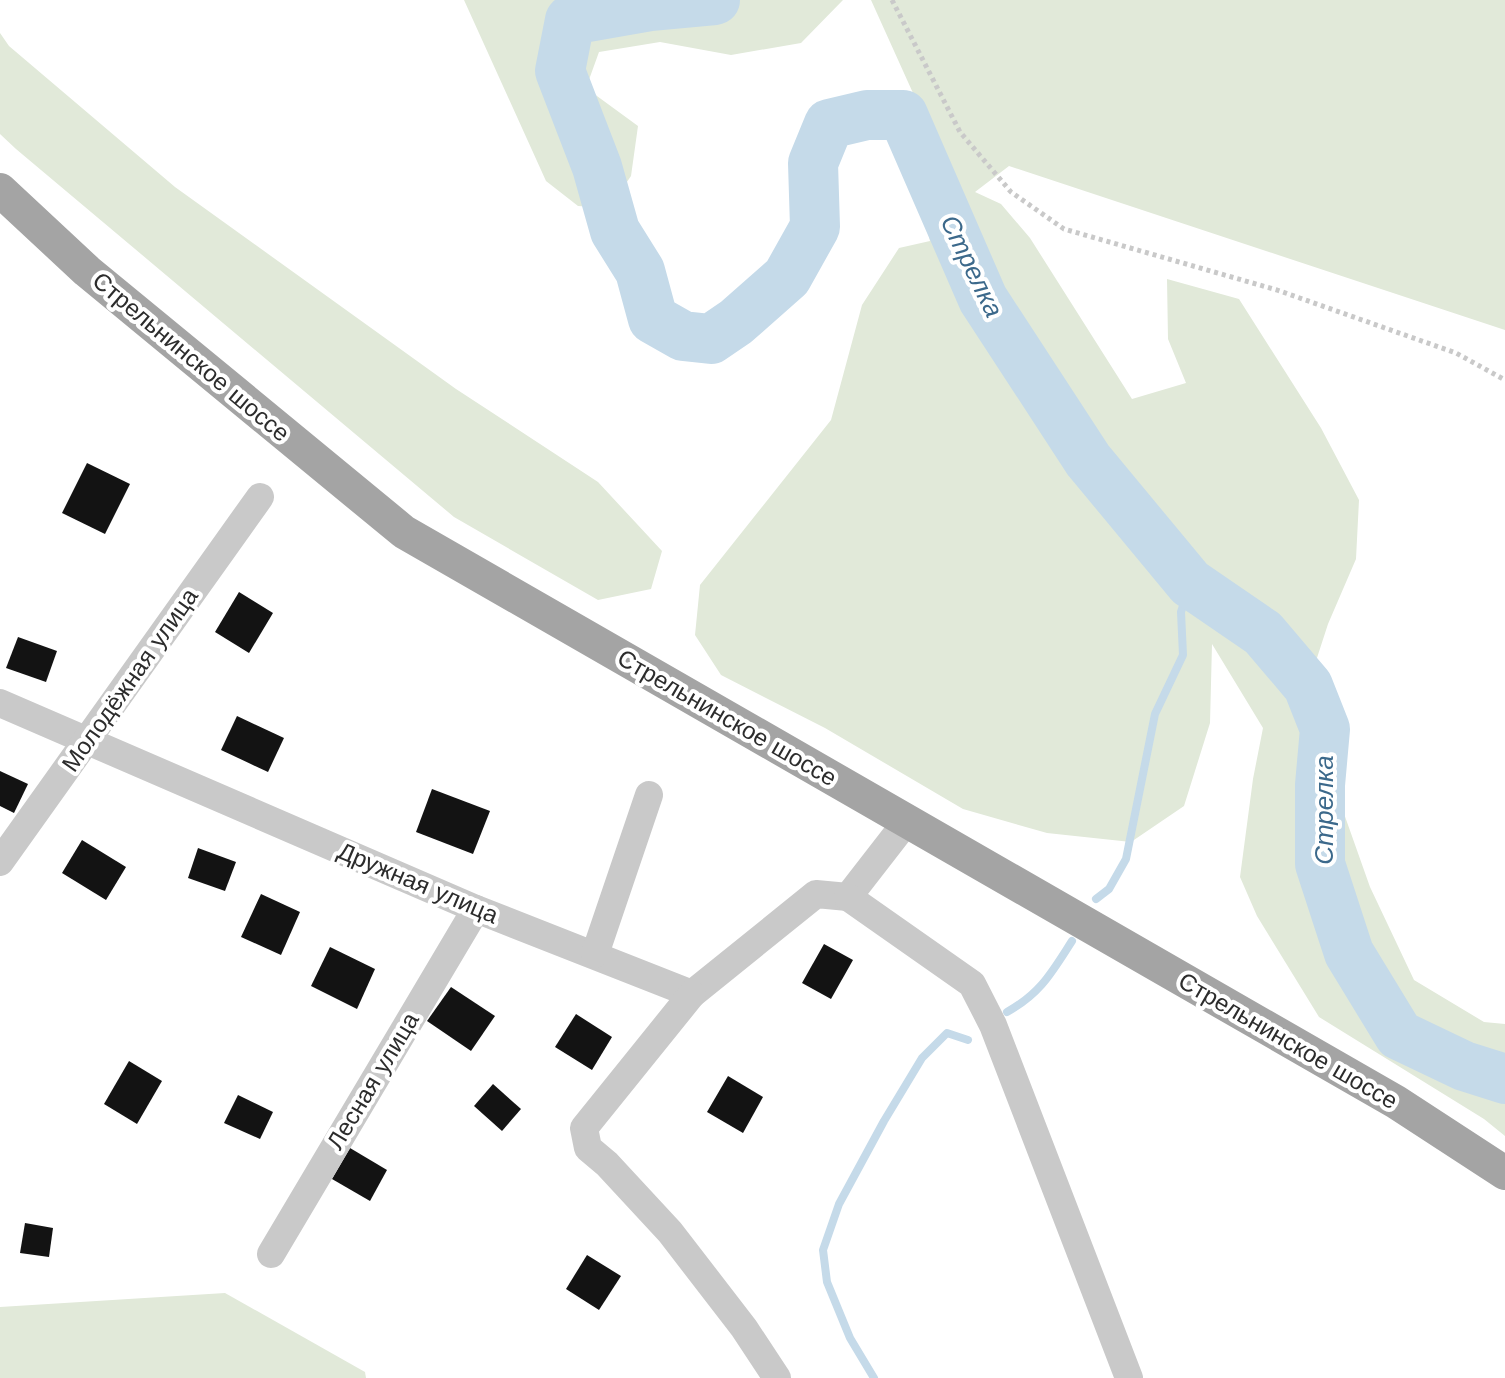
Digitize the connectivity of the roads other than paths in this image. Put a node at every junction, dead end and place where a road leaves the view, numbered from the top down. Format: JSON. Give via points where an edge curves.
{"nodes":[{"id":1,"x":0,"y":190,"type":"edge"},
{"id":2,"x":260,"y":497,"type":"dead end"},
{"id":3,"x":0,"y":703,"type":"edge"},
{"id":4,"x":88,"y":740,"type":"junction"},
{"id":5,"x":649,"y":795,"type":"dead end"},
{"id":6,"x":907,"y":821,"type":"junction"},
{"id":7,"x":0,"y":862,"type":"edge"},
{"id":8,"x":848,"y":897,"type":"junction"},
{"id":9,"x":476,"y":909,"type":"junction"},
{"id":10,"x":595,"y":954,"type":"junction"},
{"id":11,"x":692,"y":994,"type":"junction"},
{"id":12,"x":1505,"y":1173,"type":"edge"},
{"id":13,"x":271,"y":1254,"type":"dead end"},
{"id":14,"x":777,"y":1378,"type":"edge"},
{"id":15,"x":1129,"y":1378,"type":"edge"}],
"edges":[{"from":1,"to":6,"type":"main road","name":"Стрельнинское шоссе","via":[[87,271],[404,532]]},
{"from":2,"to":4,"type":"street","name":"Молодёжная улица"},
{"from":3,"to":4,"type":"street","name":"Дружная улица"},
{"from":4,"to":7,"type":"street","name":"Молодёжная улица"},
{"from":4,"to":9,"type":"street","name":"Дружная улица"},
{"from":5,"to":10,"type":"street"},
{"from":6,"to":8,"type":"street"},
{"from":6,"to":12,"type":"main road","name":"Стрельнинское шоссе","via":[[1396,1102]]},
{"from":8,"to":11,"type":"street","via":[[816,894]]},
{"from":8,"to":15,"type":"street","via":[[972,984],[993,1025]]},
{"from":9,"to":10,"type":"street","name":"Дружная улица"},
{"from":9,"to":13,"type":"street","name":"Лесная улица"},
{"from":10,"to":11,"type":"street","name":"Дружная улица"},
{"from":11,"to":14,"type":"street","via":[[584,1128],[588,1148],[670,1232]]}]}
